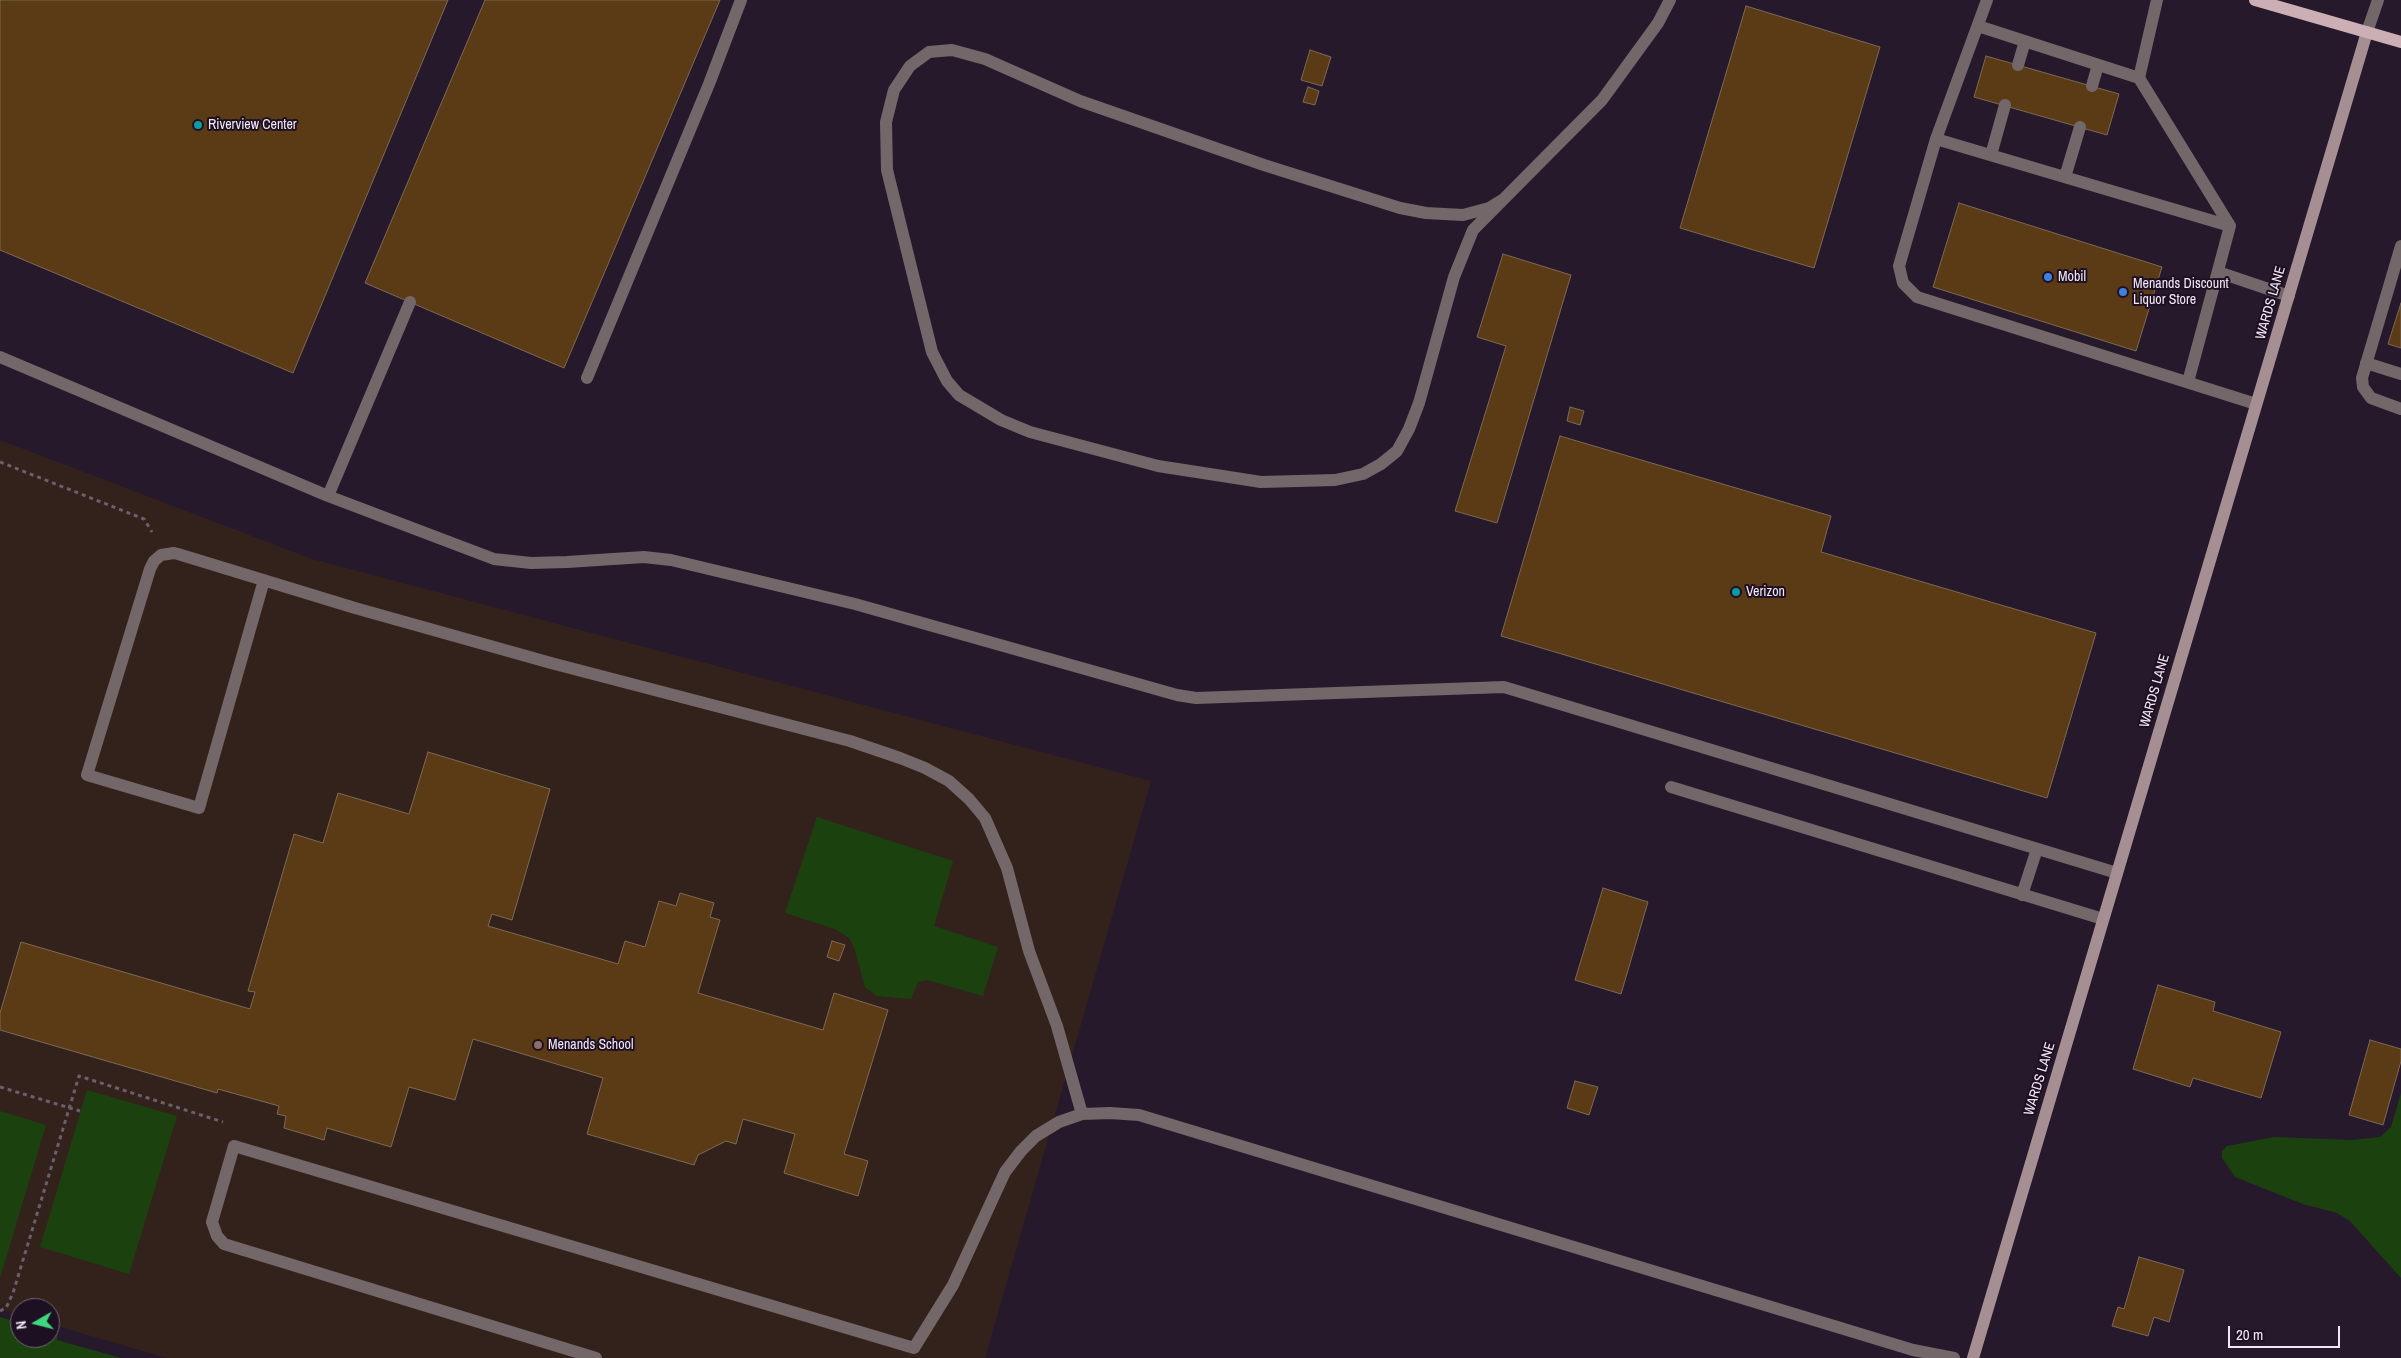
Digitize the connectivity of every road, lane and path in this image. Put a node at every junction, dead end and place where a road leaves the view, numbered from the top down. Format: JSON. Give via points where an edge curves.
{"nodes":[{"id":1,"x":741,"y":0,"type":"edge"},
{"id":2,"x":1670,"y":0,"type":"edge"},
{"id":3,"x":1987,"y":0,"type":"edge"},
{"id":4,"x":2157,"y":0,"type":"edge"},
{"id":5,"x":2255,"y":0,"type":"edge"},
{"id":6,"x":2378,"y":0,"type":"edge"},
{"id":7,"x":1978,"y":26,"type":"junction"},
{"id":8,"x":2367,"y":32,"type":"junction"},
{"id":9,"x":2025,"y":41,"type":"junction"},
{"id":10,"x":2401,"y":42,"type":"edge"},
{"id":11,"x":2018,"y":65,"type":"dead end"},
{"id":12,"x":2098,"y":65,"type":"junction"},
{"id":13,"x":2139,"y":78,"type":"junction"},
{"id":14,"x":2092,"y":86,"type":"dead end"},
{"id":15,"x":2005,"y":105,"type":"dead end"},
{"id":16,"x":2080,"y":127,"type":"dead end"},
{"id":17,"x":1936,"y":139,"type":"junction"},
{"id":18,"x":1991,"y":155,"type":"junction"},
{"id":19,"x":2065,"y":177,"type":"junction"},
{"id":20,"x":1502,"y":200,"type":"junction"},
{"id":21,"x":2230,"y":226,"type":"junction"},
{"id":22,"x":2401,"y":246,"type":"edge"},
{"id":23,"x":2218,"y":272,"type":"junction"},
{"id":24,"x":2288,"y":296,"type":"junction"},
{"id":25,"x":410,"y":302,"type":"dead end"},
{"id":26,"x":0,"y":357,"type":"edge"},
{"id":27,"x":2366,"y":363,"type":"junction"},
{"id":28,"x":2401,"y":374,"type":"edge"},
{"id":29,"x":587,"y":378,"type":"dead end"},
{"id":30,"x":2188,"y":382,"type":"junction"},
{"id":31,"x":2256,"y":404,"type":"junction"},
{"id":32,"x":2401,"y":408,"type":"edge"},
{"id":33,"x":0,"y":462,"type":"edge"},
{"id":34,"x":328,"y":496,"type":"junction"},
{"id":35,"x":165,"y":554,"type":"junction"},
{"id":36,"x":264,"y":580,"type":"junction"},
{"id":37,"x":1671,"y":787,"type":"dead end"},
{"id":38,"x":2037,"y":849,"type":"junction"},
{"id":39,"x":2117,"y":873,"type":"junction"},
{"id":40,"x":2022,"y":894,"type":"junction"},
{"id":41,"x":2103,"y":920,"type":"junction"},
{"id":42,"x":0,"y":1087,"type":"edge"},
{"id":43,"x":69,"y":1107,"type":"junction"},
{"id":44,"x":80,"y":1110,"type":"dead end"},
{"id":45,"x":1082,"y":1114,"type":"junction"},
{"id":46,"x":234,"y":1146,"type":"junction"},
{"id":47,"x":0,"y":1312,"type":"edge"},
{"id":48,"x":911,"y":1353,"type":"edge"},
{"id":49,"x":596,"y":1358,"type":"edge"},
{"id":50,"x":1954,"y":1358,"type":"edge"},
{"id":51,"x":1973,"y":1358,"type":"edge"}],
"edges":[{"from":1,"to":29,"type":"lane"},
{"from":2,"to":20,"type":"lane","via":[[1658,23],[1602,100]]},
{"from":3,"to":7,"type":"lane"},
{"from":4,"to":13,"type":"lane"},
{"from":5,"to":8,"type":"main road"},
{"from":6,"to":8,"type":"lane"},
{"from":7,"to":9,"type":"lane"},
{"from":7,"to":17,"type":"lane"},
{"from":8,"to":10,"type":"main road"},
{"from":8,"to":24,"type":"street","name":"WARDS LANE"},
{"from":9,"to":11,"type":"lane"},
{"from":9,"to":12,"type":"lane"},
{"from":12,"to":13,"type":"lane"},
{"from":12,"to":14,"type":"lane"},
{"from":13,"to":21,"type":"lane"},
{"from":15,"to":18,"type":"lane"},
{"from":16,"to":19,"type":"lane"},
{"from":17,"to":18,"type":"lane"},
{"from":17,"to":30,"type":"lane","via":[[1899,266],[1903,283],[1917,296]]},
{"from":18,"to":19,"type":"lane"},
{"from":19,"to":21,"type":"lane"},
{"from":20,"to":20,"type":"lane","via":[[1489,208],[1463,215],[1400,208],[1080,101],[985,58],[952,50],[929,52],[910,66],[894,90],[886,122],[887,170],[932,352],[947,381],[959,395],[1001,420],[1030,432],[1158,466],[1261,482],[1335,480],[1362,474],[1397,451],[1419,403],[1463,251],[1473,230]]},
{"from":21,"to":23,"type":"lane"},
{"from":22,"to":27,"type":"lane"},
{"from":23,"to":24,"type":"lane"},
{"from":23,"to":30,"type":"lane"},
{"from":24,"to":31,"type":"street","name":"WARDS LANE"},
{"from":25,"to":34,"type":"lane"},
{"from":26,"to":34,"type":"lane"},
{"from":27,"to":28,"type":"lane"},
{"from":27,"to":32,"type":"lane","via":[[2362,383],[2368,395]]},
{"from":30,"to":31,"type":"lane"},
{"from":31,"to":39,"type":"street","name":"WARDS LANE"},
{"from":33,"to":35,"type":"path","via":[[144,519]]},
{"from":34,"to":38,"type":"lane","via":[[494,559],[531,563],[644,557],[671,560],[855,604],[1177,696],[1196,698],[1504,687]]},
{"from":35,"to":36,"type":"lane","via":[[178,554]]},
{"from":35,"to":36,"type":"lane","via":[[154,561],[150,569],[87,775],[199,808]]},
{"from":36,"to":45,"type":"lane","via":[[551,663],[850,740],[925,768],[948,781],[985,818],[997,842],[1036,976],[1057,1026]]},
{"from":37,"to":40,"type":"lane"},
{"from":38,"to":39,"type":"lane"},
{"from":38,"to":40,"type":"lane"},
{"from":39,"to":41,"type":"street","name":"WARDS LANE"},
{"from":40,"to":41,"type":"lane"},
{"from":41,"to":51,"type":"street","name":"WARDS LANE"},
{"from":42,"to":43,"type":"path"},
{"from":43,"to":44,"type":"path"},
{"from":43,"to":46,"type":"path","via":[[79,1076],[239,1128]]},
{"from":43,"to":47,"type":"path","via":[[13,1293],[6,1308]]},
{"from":45,"to":48,"type":"lane","via":[[1059,1122],[1036,1136],[1005,1172],[953,1285]]},
{"from":45,"to":50,"type":"lane","via":[[1139,1115],[1913,1350]]},
{"from":46,"to":48,"type":"lane"},
{"from":46,"to":49,"type":"lane","via":[[212,1222],[224,1244]]}]}
